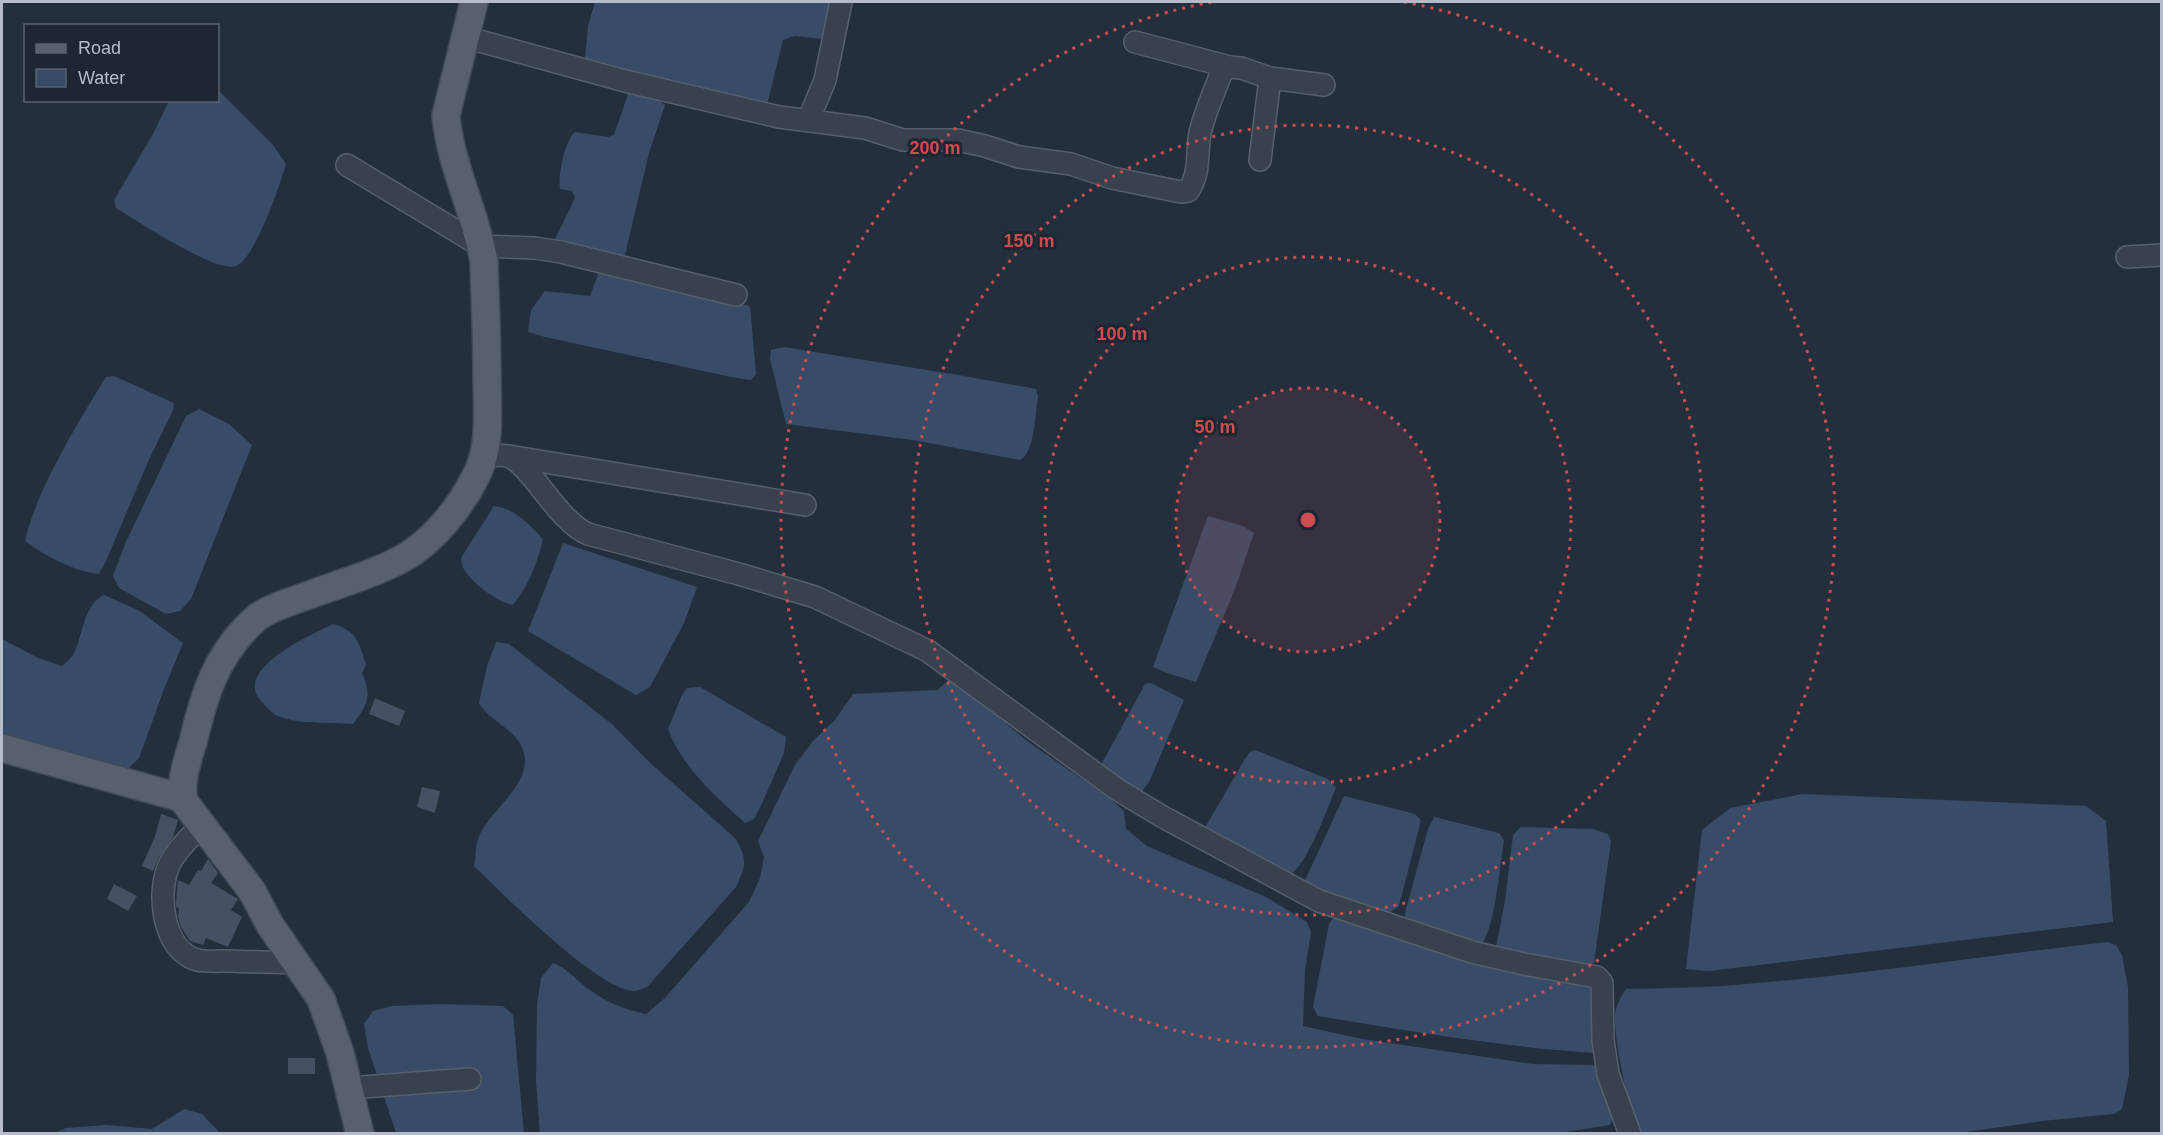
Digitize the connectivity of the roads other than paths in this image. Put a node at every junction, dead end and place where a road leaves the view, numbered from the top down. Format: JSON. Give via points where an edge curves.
{"nodes":[{"id":1,"x":474,"y":2,"type":"edge"},
{"id":2,"x":841,"y":2,"type":"edge"},
{"id":3,"x":465,"y":37,"type":"junction"},
{"id":4,"x":1135,"y":42,"type":"dead end"},
{"id":5,"x":1230,"y":67,"type":"junction"},
{"id":6,"x":1270,"y":78,"type":"junction"},
{"id":7,"x":1324,"y":85,"type":"dead end"},
{"id":8,"x":808,"y":121,"type":"junction"},
{"id":9,"x":1260,"y":160,"type":"dead end"},
{"id":10,"x":347,"y":165,"type":"dead end"},
{"id":11,"x":481,"y":246,"type":"junction"},
{"id":12,"x":2162,"y":255,"type":"edge"},
{"id":13,"x":2127,"y":257,"type":"dead end"},
{"id":14,"x":736,"y":295,"type":"dead end"},
{"id":15,"x":496,"y":457,"type":"junction"},
{"id":16,"x":805,"y":506,"type":"dead end"},
{"id":17,"x":2,"y":748,"type":"edge"},
{"id":18,"x":182,"y":798,"type":"junction"},
{"id":19,"x":202,"y":824,"type":"junction"},
{"id":20,"x":295,"y":963,"type":"junction"},
{"id":21,"x":470,"y":1079,"type":"dead end"},
{"id":22,"x":349,"y":1088,"type":"junction"},
{"id":23,"x":360,"y":1134,"type":"edge"},
{"id":24,"x":1630,"y":1134,"type":"edge"}],
"edges":[{"from":1,"to":3,"type":"main road"},
{"from":2,"to":8,"type":"street","via":[[825,80]]},
{"from":3,"to":8,"type":"street","via":[[625,81]]},
{"from":3,"to":11,"type":"main road","via":[[446,115],[447,134]]},
{"from":4,"to":5,"type":"street"},
{"from":5,"to":6,"type":"street"},
{"from":5,"to":8,"type":"street","via":[[1222,71],[1204,118],[1193,184],[1188,191],[1181,192],[958,140],[903,140],[865,128]]},
{"from":6,"to":7,"type":"street"},
{"from":6,"to":9,"type":"street"},
{"from":10,"to":11,"type":"street"},
{"from":11,"to":14,"type":"street","via":[[561,252]]},
{"from":11,"to":15,"type":"main road","via":[[488,425]]},
{"from":12,"to":13,"type":"street"},
{"from":15,"to":16,"type":"street"},
{"from":15,"to":18,"type":"main road","via":[[475,477],[440,528],[409,555],[281,606],[254,620],[229,646],[204,696]]},
{"from":15,"to":24,"type":"street","via":[[520,464],[576,528],[588,534],[815,597],[928,651],[1118,790],[1319,901],[1472,952],[1597,977],[1602,982],[1608,1074]]},
{"from":17,"to":18,"type":"main road"},
{"from":18,"to":19,"type":"main road"},
{"from":19,"to":20,"type":"main road","via":[[252,891]]},
{"from":19,"to":20,"type":"street","via":[[171,861],[166,874],[163,906],[170,935],[198,960]]},
{"from":20,"to":22,"type":"main road","via":[[321,999]]},
{"from":21,"to":22,"type":"street"},
{"from":22,"to":23,"type":"main road"}]}
